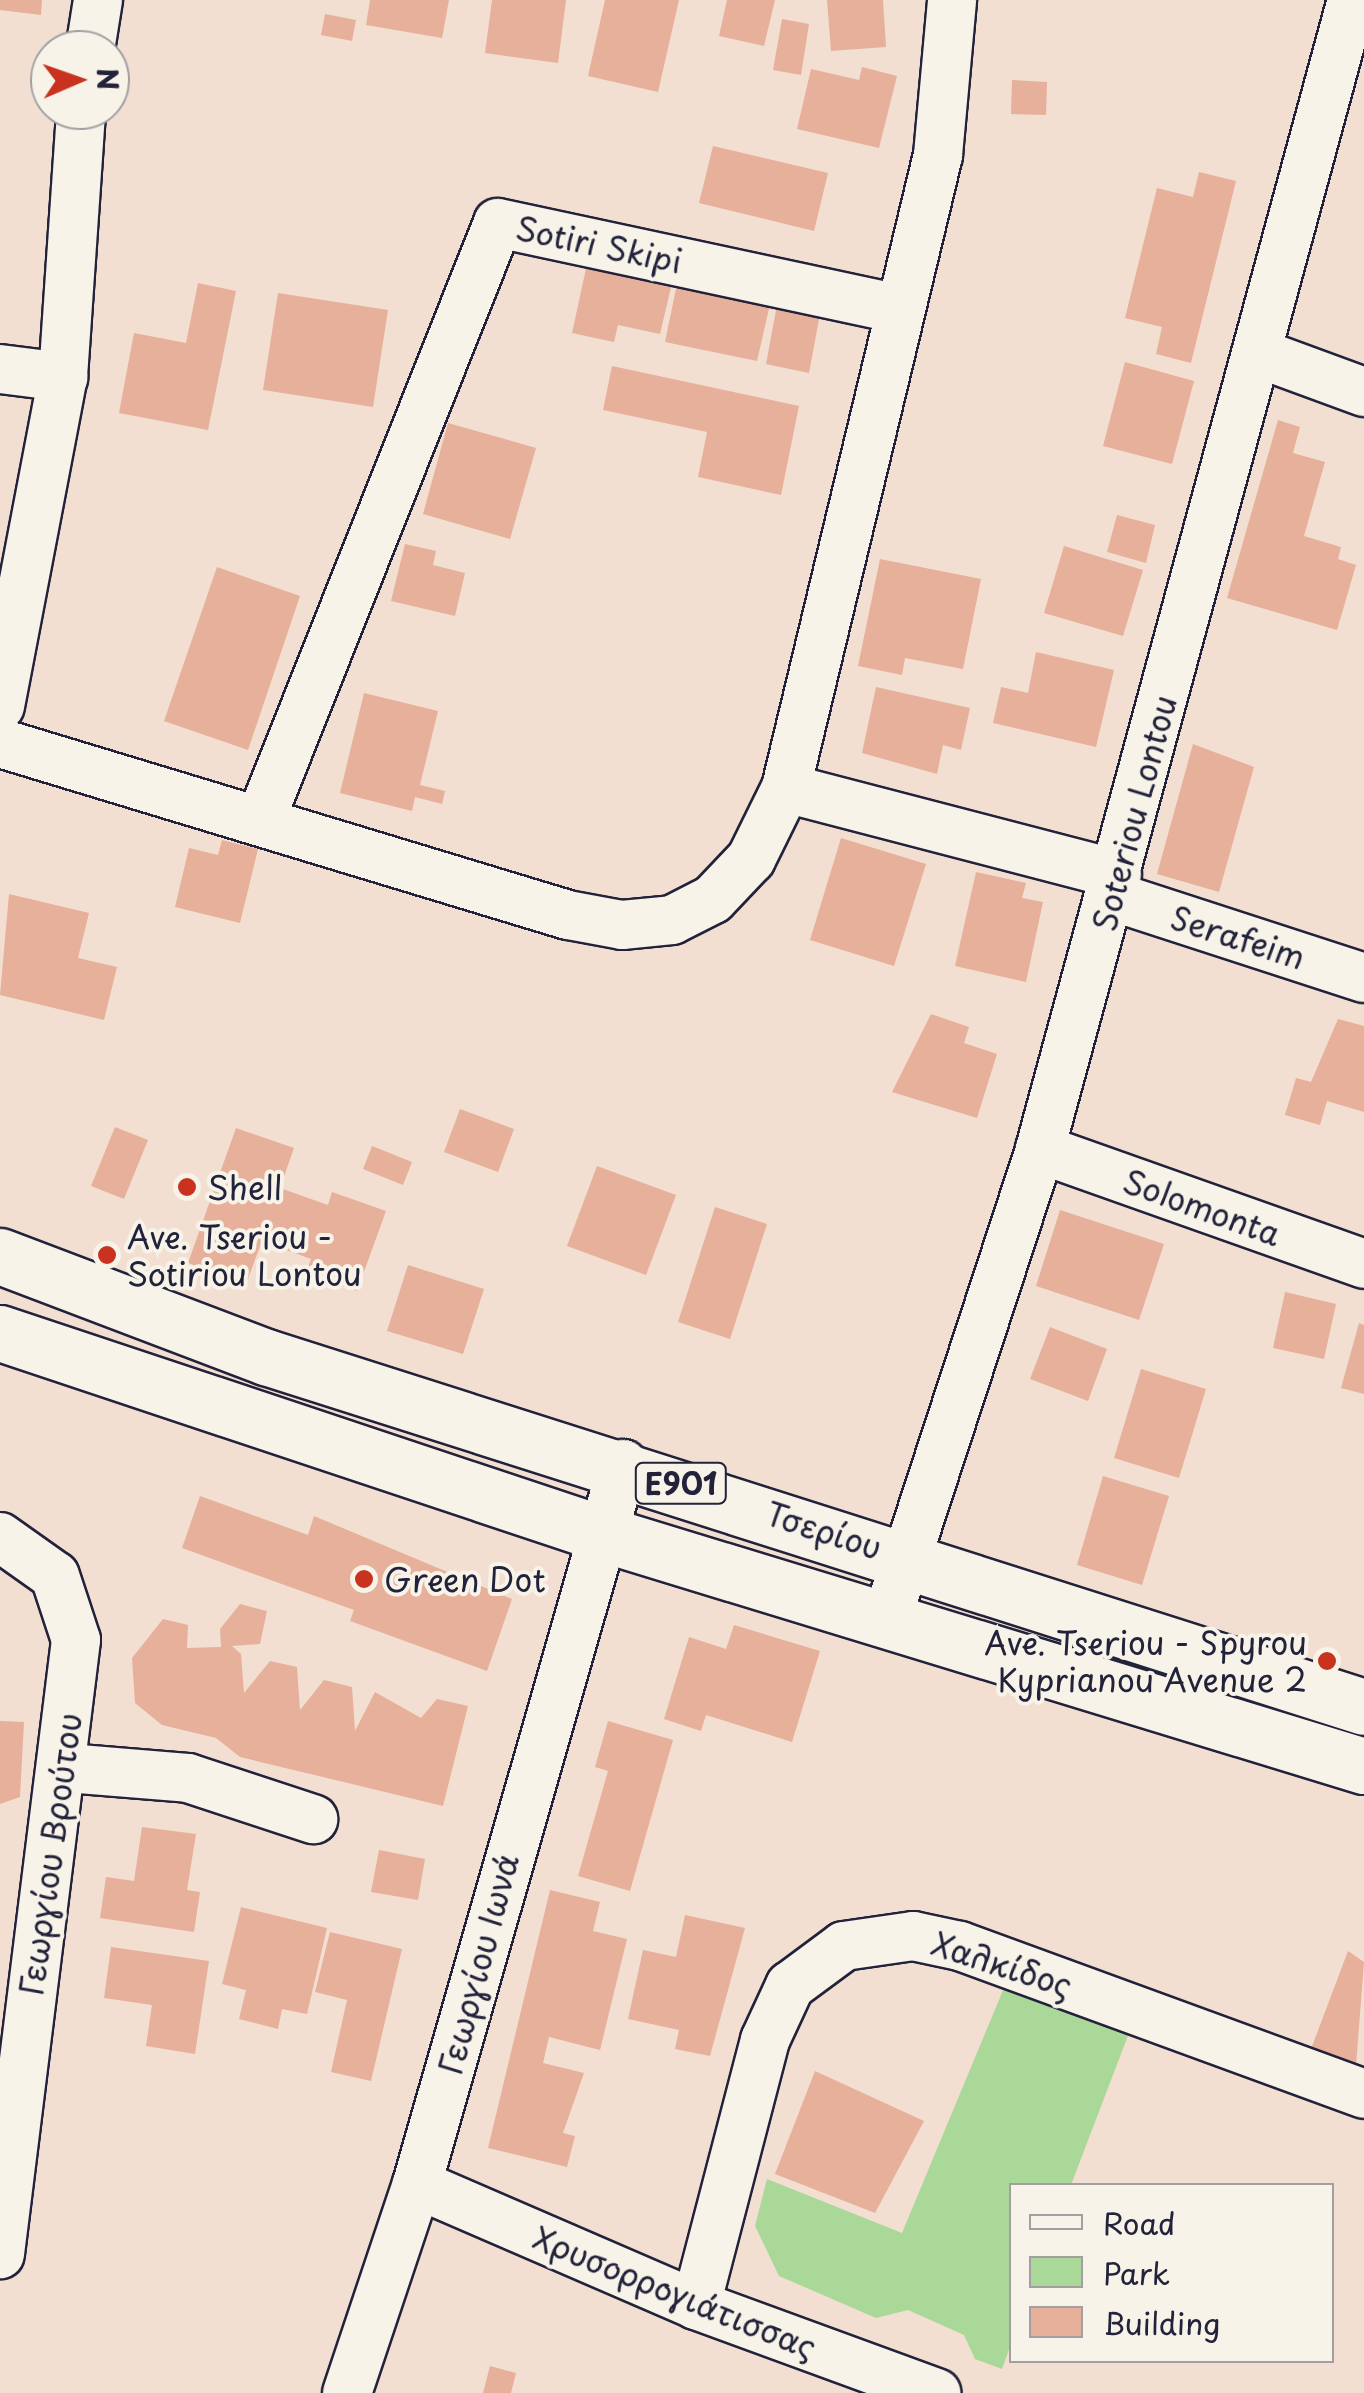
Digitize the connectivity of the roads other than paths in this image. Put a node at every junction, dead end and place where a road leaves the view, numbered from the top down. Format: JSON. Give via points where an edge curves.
{"nodes":[{"id":1,"x":98,"y":0,"type":"edge"},
{"id":2,"x":952,"y":0,"type":"edge"},
{"id":3,"x":1352,"y":0,"type":"edge"},
{"id":4,"x":93,"y":30,"type":"edge"},
{"id":5,"x":80,"y":130,"type":"edge"},
{"id":6,"x":899,"y":309,"type":"junction"},
{"id":7,"x":1258,"y":353,"type":"junction"},
{"id":8,"x":0,"y":368,"type":"edge"},
{"id":9,"x":63,"y":378,"type":"junction"},
{"id":10,"x":1364,"y":392,"type":"edge"},
{"id":11,"x":0,"y":706,"type":"edge"},
{"id":12,"x":0,"y":743,"type":"edge"},
{"id":13,"x":786,"y":788,"type":"junction"},
{"id":14,"x":262,"y":816,"type":"junction"},
{"id":15,"x":1114,"y":885,"type":"junction"},
{"id":16,"x":1364,"y":978,"type":"edge"},
{"id":17,"x":1040,"y":1149,"type":"junction"},
{"id":18,"x":0,"y":1256,"type":"edge"},
{"id":19,"x":1364,"y":1264,"type":"edge"},
{"id":20,"x":0,"y":1333,"type":"edge"},
{"id":21,"x":623,"y":1464,"type":"junction"},
{"id":22,"x":597,"y":1532,"type":"junction"},
{"id":23,"x":0,"y":1537,"type":"edge"},
{"id":24,"x":904,"y":1556,"type":"junction"},
{"id":25,"x":887,"y":1618,"type":"junction"},
{"id":26,"x":1364,"y":1707,"type":"edge"},
{"id":27,"x":1364,"y":1766,"type":"edge"},
{"id":28,"x":66,"y":1768,"type":"junction"},
{"id":29,"x":313,"y":1819,"type":"dead end"},
{"id":30,"x":11,"y":2047,"type":"edge"},
{"id":31,"x":1364,"y":2094,"type":"edge"},
{"id":32,"x":417,"y":2184,"type":"junction"},
{"id":33,"x":0,"y":2254,"type":"edge"},
{"id":34,"x":696,"y":2305,"type":"junction"},
{"id":35,"x":347,"y":2393,"type":"edge"},
{"id":36,"x":936,"y":2393,"type":"edge"}],
"edges":[{"from":1,"to":4,"type":"street"},
{"from":2,"to":6,"type":"street","via":[[938,155]]},
{"from":3,"to":7,"type":"street","name":"Soteriou Lontou"},
{"from":5,"to":9,"type":"street"},
{"from":6,"to":13,"type":"street"},
{"from":6,"to":14,"type":"street","name":"Sotiri Skipi","via":[[498,223]]},
{"from":7,"to":10,"type":"street"},
{"from":7,"to":15,"type":"street","name":"Soteriou Lontou"},
{"from":8,"to":9,"type":"street"},
{"from":9,"to":11,"type":"street"},
{"from":12,"to":14,"type":"street"},
{"from":13,"to":14,"type":"street","via":[[751,859],[713,899],[672,920],[622,926]]},
{"from":13,"to":15,"type":"street","name":"Serafeim"},
{"from":15,"to":16,"type":"street","name":"Serafeim"},
{"from":15,"to":17,"type":"street","name":"Soteriou Lontou"},
{"from":17,"to":19,"type":"street","name":"Solomonta"},
{"from":17,"to":24,"type":"street","name":"Soteriou Lontou"},
{"from":18,"to":21,"type":"main road","name":"Τσερίου","number":"E901","via":[[266,1358]]},
{"from":20,"to":22,"type":"main road","name":"Τσερίου","number":"E901"},
{"from":21,"to":22,"type":"street","name":"Γεωργίου Ιωνά"},
{"from":21,"to":24,"type":"main road","name":"Τσερίου","number":"E901"},
{"from":22,"to":25,"type":"main road","name":"Τσερίου","number":"E901"},
{"from":22,"to":32,"type":"street","name":"Γεωργίου Ιωνά"},
{"from":23,"to":28,"type":"street","name":"Γεωργίου Βρούτου","via":[[55,1576],[76,1640]]},
{"from":24,"to":25,"type":"street","name":"Soteriou Lontou"},
{"from":24,"to":26,"type":"main road","name":"Τσερίου","number":"E901"},
{"from":25,"to":27,"type":"main road","name":"Τσερίου","number":"E901"},
{"from":28,"to":29,"type":"street","via":[[188,1778]]},
{"from":28,"to":30,"type":"street","name":"Γεωργίου Βρούτου"},
{"from":30,"to":33,"type":"street","name":"Γεωργίου Βρούτου"},
{"from":31,"to":34,"type":"street","name":"Χαλκίδος","via":[[960,1946],[913,1936],[844,1946],[790,1986],[766,2040]]},
{"from":32,"to":34,"type":"street","name":"Χρυσορρογιάτισσας"},
{"from":32,"to":35,"type":"street","name":"Γεωργίου Ιωνά"},
{"from":34,"to":36,"type":"street","name":"Χρυσορρογιάτισσας"}]}
